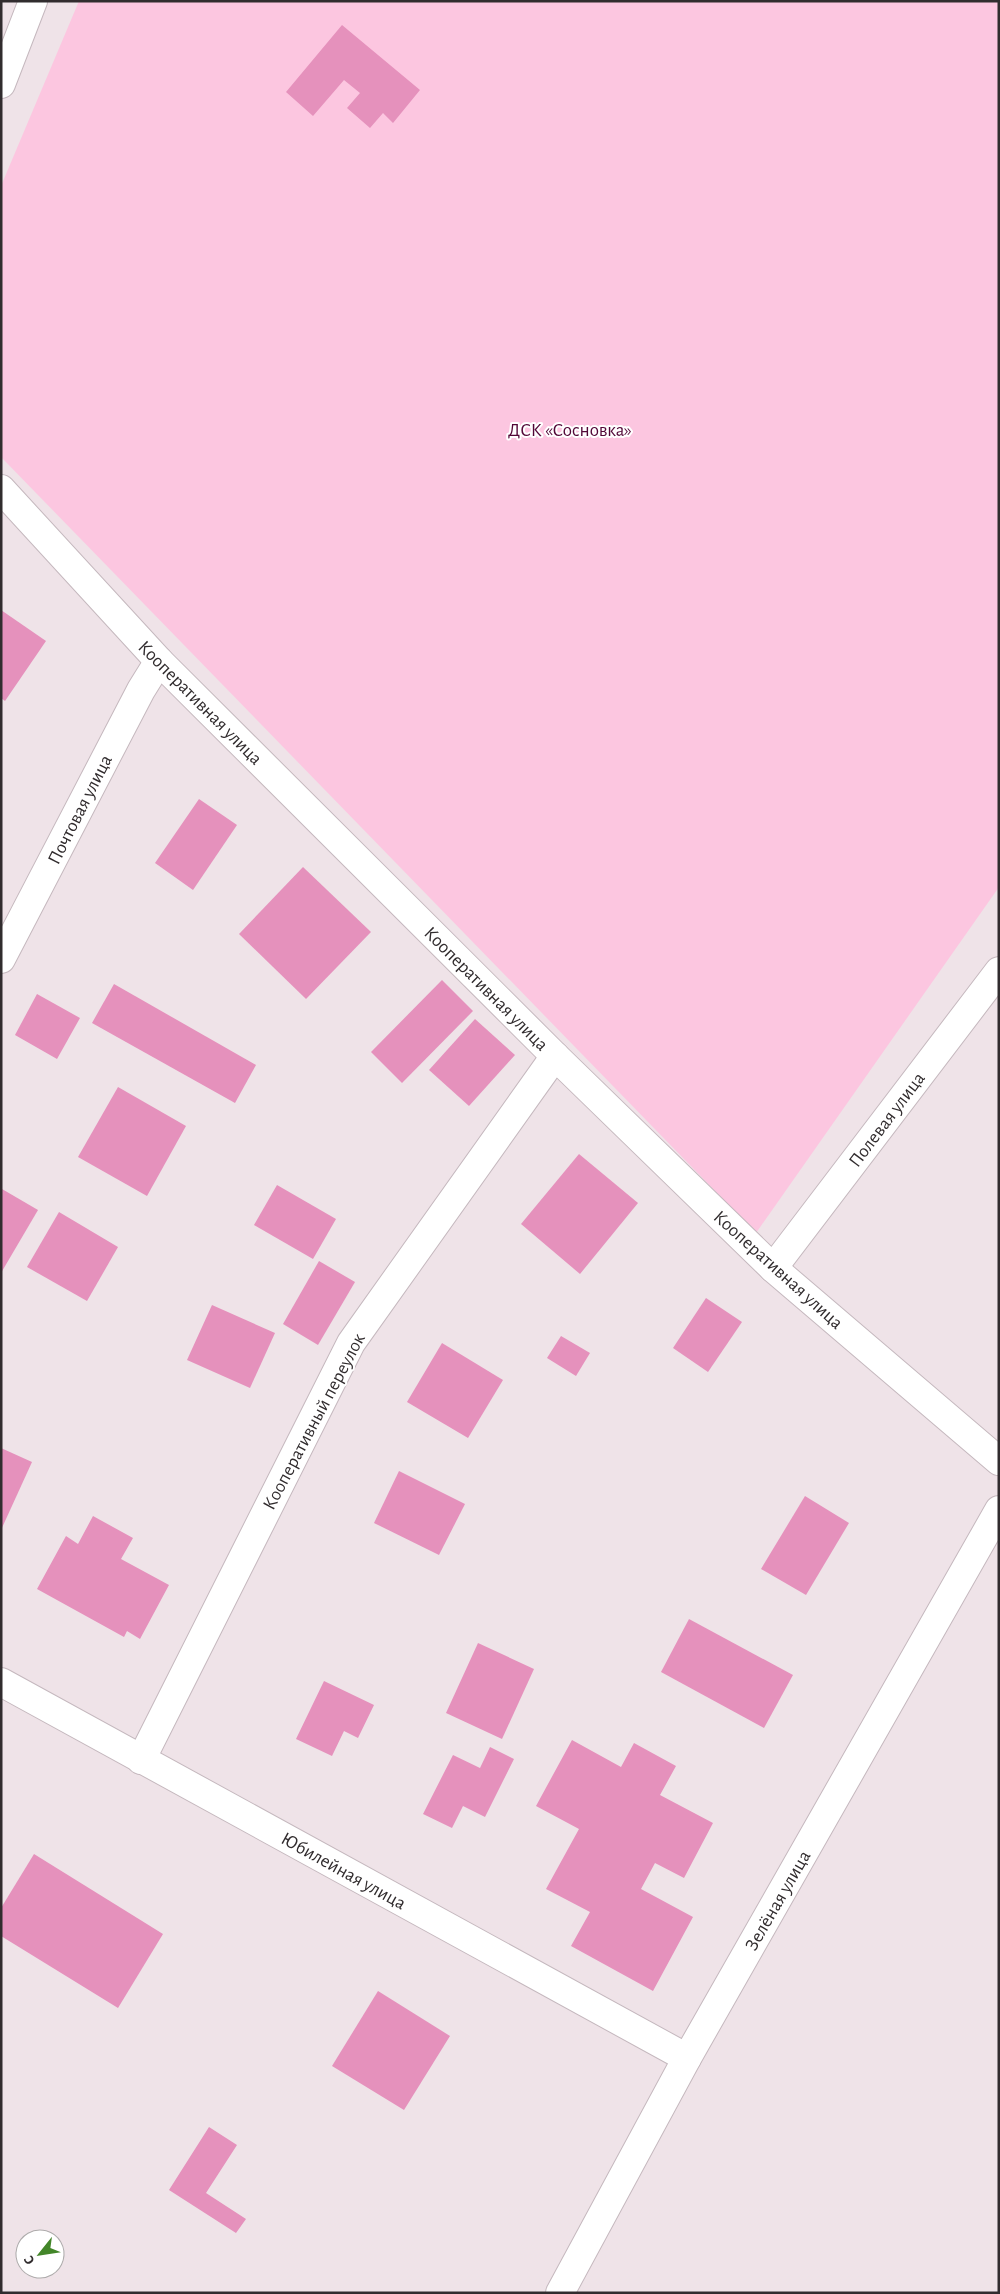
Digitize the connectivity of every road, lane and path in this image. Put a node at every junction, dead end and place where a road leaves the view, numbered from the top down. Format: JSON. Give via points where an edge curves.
{"nodes":[{"id":1,"x":33,"y":1,"type":"edge"},
{"id":2,"x":1,"y":84,"type":"edge"},
{"id":3,"x":1,"y":489,"type":"edge"},
{"id":4,"x":159,"y":661,"type":"junction"},
{"id":5,"x":1,"y":959,"type":"edge"},
{"id":6,"x":999,"y":971,"type":"edge"},
{"id":7,"x":556,"y":1056,"type":"junction"},
{"id":8,"x":773,"y":1268,"type":"junction"},
{"id":9,"x":999,"y":1461,"type":"edge"},
{"id":10,"x":999,"y":1510,"type":"edge"},
{"id":11,"x":1,"y":1682,"type":"edge"},
{"id":12,"x":141,"y":1760,"type":"junction"},
{"id":13,"x":687,"y":2058,"type":"junction"},
{"id":14,"x":560,"y":2293,"type":"edge"}],
"edges":[{"from":1,"to":2,"type":"street"},
{"from":3,"to":4,"type":"street","name":"Кооперативная улица"},
{"from":4,"to":5,"type":"street","name":"Почтовая улица"},
{"from":4,"to":7,"type":"street","name":"Кооперативная улица"},
{"from":6,"to":8,"type":"street","name":"Полевая улица"},
{"from":7,"to":8,"type":"street","name":"Кооперативная улица"},
{"from":7,"to":12,"type":"street","name":"Кооперативный переулок","via":[[351,1343]]},
{"from":8,"to":9,"type":"street","name":"Кооперативная улица"},
{"from":10,"to":13,"type":"street","name":"Зелёная улица"},
{"from":11,"to":12,"type":"street","name":"Юбилейная улица"},
{"from":12,"to":13,"type":"street","name":"Юбилейная улица"},
{"from":13,"to":14,"type":"street","name":"Зелёная улица"}]}
